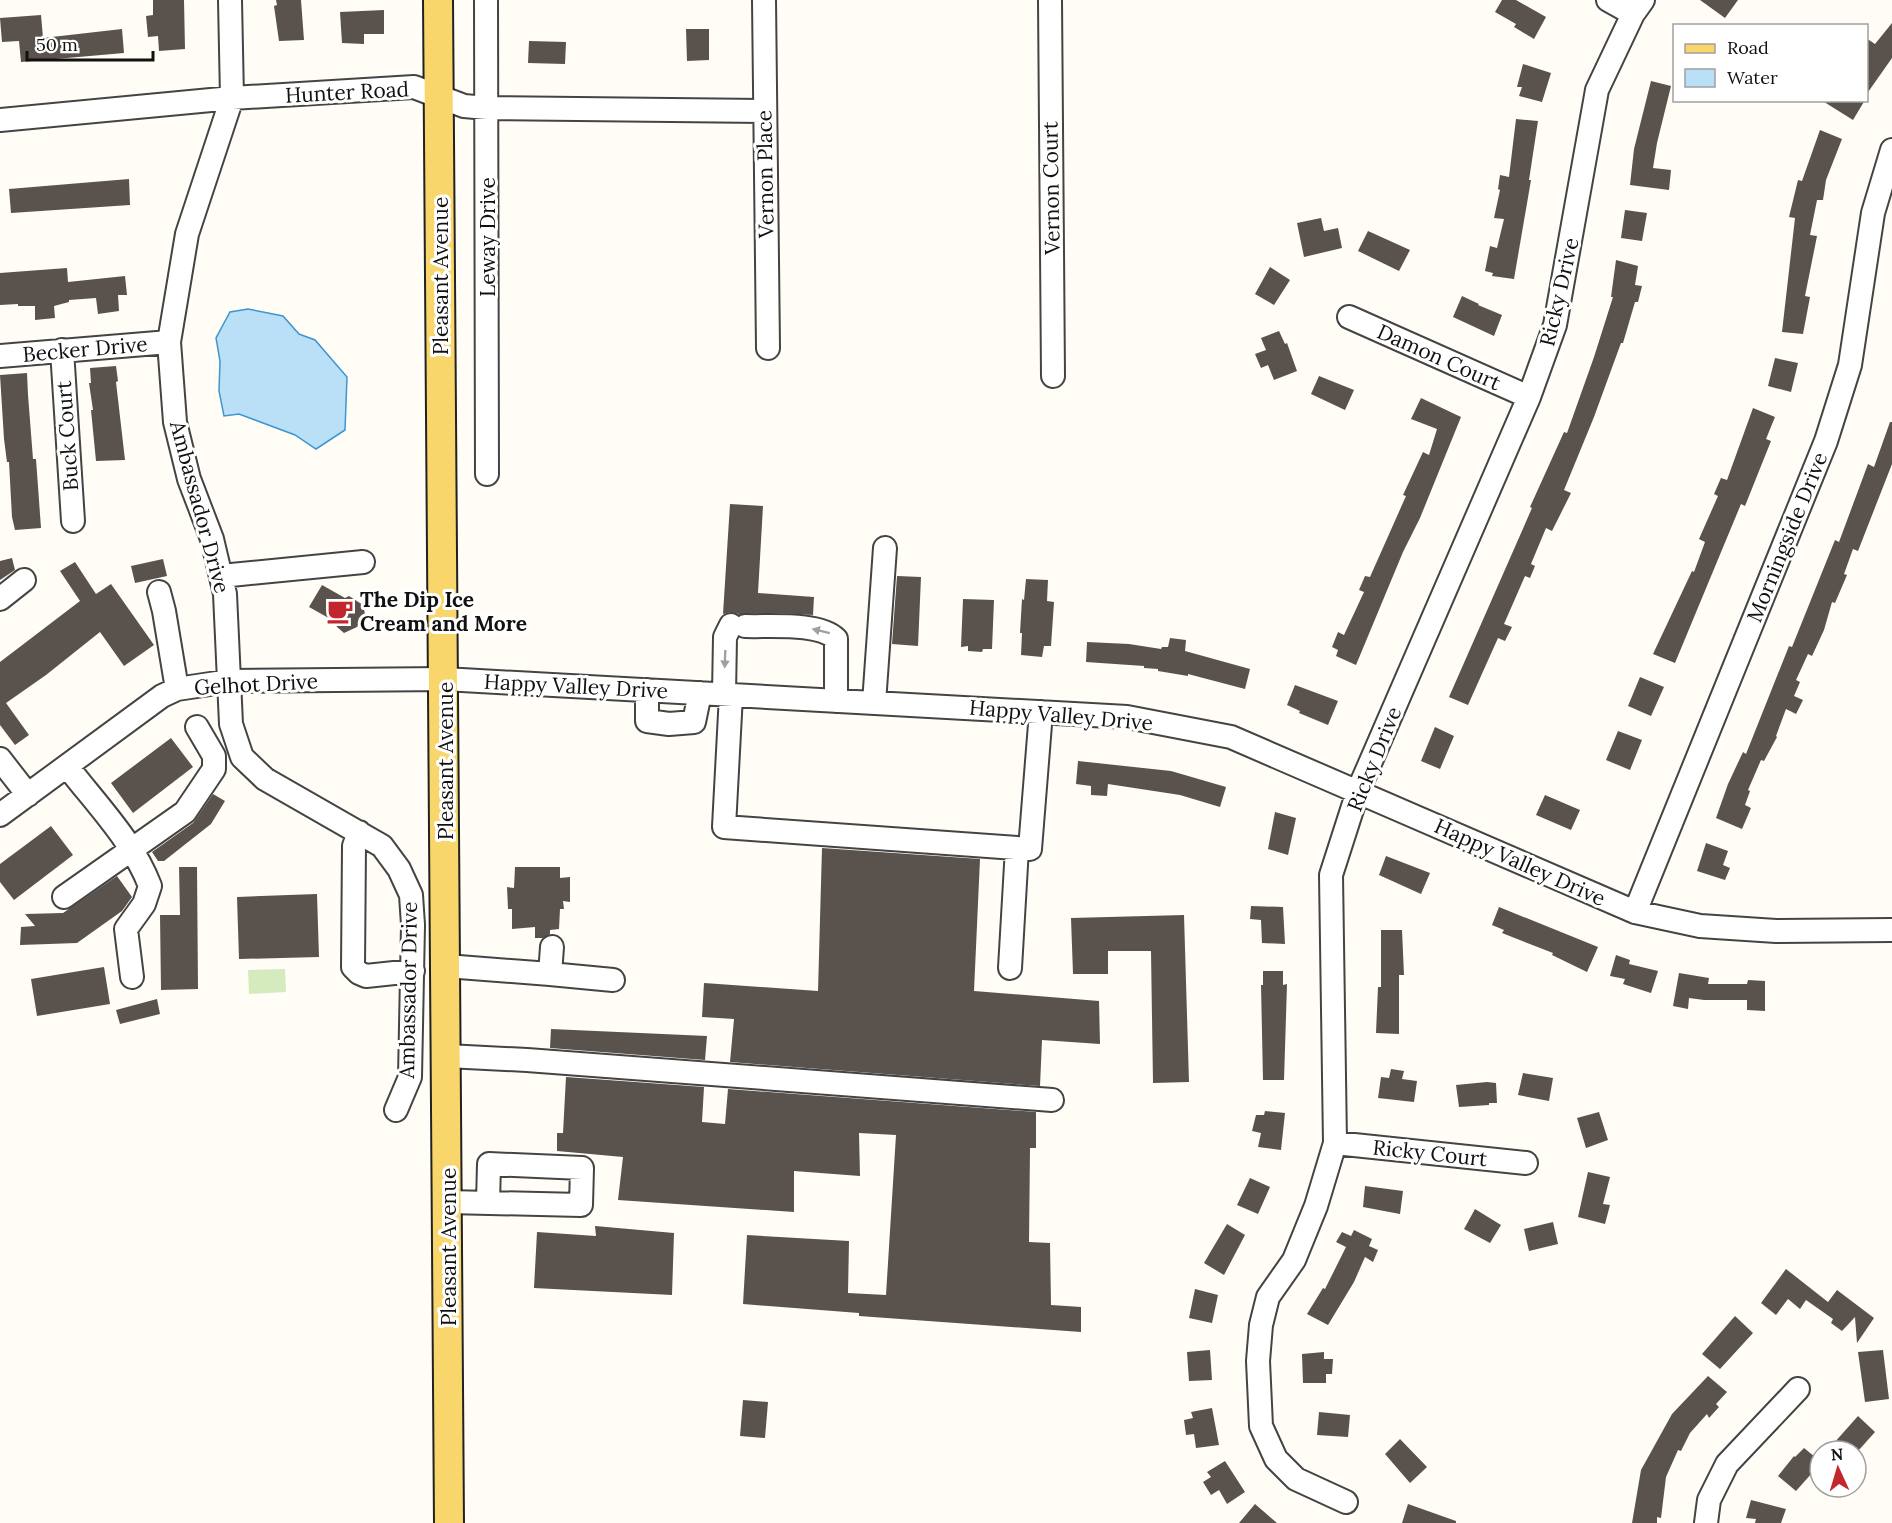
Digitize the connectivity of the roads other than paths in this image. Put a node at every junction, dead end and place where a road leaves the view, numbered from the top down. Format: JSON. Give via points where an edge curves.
{"nodes":[{"id":1,"x":230,"y":0,"type":"edge"},
{"id":2,"x":438,"y":0,"type":"edge"},
{"id":3,"x":486,"y":0,"type":"edge"},
{"id":4,"x":764,"y":0,"type":"edge"},
{"id":5,"x":1050,"y":0,"type":"edge"},
{"id":6,"x":1608,"y":0,"type":"edge"},
{"id":7,"x":1638,"y":7,"type":"edge"},
{"id":8,"x":439,"y":95,"type":"junction"},
{"id":9,"x":232,"y":98,"type":"junction"},
{"id":10,"x":488,"y":108,"type":"junction"},
{"id":11,"x":764,"y":111,"type":"junction"},
{"id":12,"x":0,"y":120,"type":"edge"},
{"id":13,"x":1892,"y":150,"type":"edge"},
{"id":14,"x":1349,"y":317,"type":"dead end"},
{"id":15,"x":169,"y":342,"type":"junction"},
{"id":16,"x":768,"y":348,"type":"dead end"},
{"id":17,"x":62,"y":350,"type":"junction"},
{"id":18,"x":0,"y":356,"type":"edge"},
{"id":19,"x":1053,"y":376,"type":"dead end"},
{"id":20,"x":1529,"y":397,"type":"junction"},
{"id":21,"x":487,"y":474,"type":"dead end"},
{"id":22,"x":73,"y":521,"type":"dead end"},
{"id":23,"x":885,"y":548,"type":"dead end"},
{"id":24,"x":363,"y":562,"type":"dead end"},
{"id":25,"x":221,"y":576,"type":"junction"},
{"id":26,"x":24,"y":580,"type":"dead end"},
{"id":27,"x":159,"y":592,"type":"dead end"},
{"id":28,"x":0,"y":598,"type":"edge"},
{"id":29,"x":444,"y":679,"type":"junction"},
{"id":30,"x":230,"y":681,"type":"junction"},
{"id":31,"x":177,"y":689,"type":"junction"},
{"id":32,"x":647,"y":690,"type":"junction"},
{"id":33,"x":700,"y":693,"type":"junction"},
{"id":34,"x":727,"y":694,"type":"junction"},
{"id":35,"x":836,"y":701,"type":"junction"},
{"id":36,"x":874,"y":702,"type":"junction"},
{"id":37,"x":1041,"y":712,"type":"junction"},
{"id":38,"x":197,"y":727,"type":"dead end"},
{"id":39,"x":0,"y":759,"type":"edge"},
{"id":40,"x":67,"y":766,"type":"junction"},
{"id":41,"x":1358,"y":791,"type":"junction"},
{"id":42,"x":28,"y":795,"type":"junction"},
{"id":43,"x":0,"y":815,"type":"edge"},
{"id":44,"x":359,"y":832,"type":"junction"},
{"id":45,"x":1017,"y":848,"type":"junction"},
{"id":46,"x":130,"y":849,"type":"junction"},
{"id":47,"x":64,"y":897,"type":"dead end"},
{"id":48,"x":1635,"y":912,"type":"junction"},
{"id":49,"x":1892,"y":930,"type":"edge"},
{"id":50,"x":552,"y":947,"type":"dead end"},
{"id":51,"x":446,"y":966,"type":"junction"},
{"id":52,"x":1010,"y":968,"type":"dead end"},
{"id":53,"x":412,"y":971,"type":"junction"},
{"id":54,"x":550,"y":974,"type":"junction"},
{"id":55,"x":132,"y":977,"type":"dead end"},
{"id":56,"x":613,"y":980,"type":"dead end"},
{"id":57,"x":447,"y":1056,"type":"junction"},
{"id":58,"x":1052,"y":1100,"type":"dead end"},
{"id":59,"x":396,"y":1110,"type":"dead end"},
{"id":60,"x":1335,"y":1143,"type":"junction"},
{"id":61,"x":1526,"y":1163,"type":"dead end"},
{"id":62,"x":448,"y":1202,"type":"junction"},
{"id":63,"x":488,"y":1203,"type":"dead end"},
{"id":64,"x":1798,"y":1389,"type":"dead end"},
{"id":65,"x":1346,"y":1502,"type":"dead end"},
{"id":66,"x":449,"y":1523,"type":"edge"},
{"id":67,"x":1706,"y":1523,"type":"edge"}],
"edges":[{"from":1,"to":9,"type":"street","name":"Ambassador Drive"},
{"from":2,"to":8,"type":"main road","name":"Pleasant Avenue"},
{"from":3,"to":10,"type":"street","name":"Leway Drive"},
{"from":4,"to":11,"type":"street","name":"Vernon Place"},
{"from":5,"to":19,"type":"street","name":"Vernon Court"},
{"from":6,"to":7,"type":"street"},
{"from":7,"to":20,"type":"street","name":"Ricky Drive","via":[[1597,90],[1555,325]]},
{"from":8,"to":9,"type":"street","name":"Hunter Road","via":[[414,87]]},
{"from":8,"to":10,"type":"street","name":"Hunter Road","via":[[464,106]]},
{"from":8,"to":29,"type":"main road","name":"Pleasant Avenue"},
{"from":9,"to":12,"type":"street","name":"Hunter Road"},
{"from":9,"to":15,"type":"street","name":"Ambassador Drive","via":[[187,234]]},
{"from":10,"to":11,"type":"street","name":"Hunter Road"},
{"from":10,"to":21,"type":"street","name":"Leway Drive"},
{"from":11,"to":16,"type":"street","name":"Vernon Place"},
{"from":13,"to":48,"type":"street","name":"Morningside Drive","via":[[1873,213],[1850,365],[1826,441]]},
{"from":14,"to":20,"type":"street","name":"Damon Court"},
{"from":15,"to":17,"type":"street","name":"Becker Drive"},
{"from":15,"to":25,"type":"street","name":"Ambassador Drive","via":[[175,422]]},
{"from":17,"to":18,"type":"street","name":"Becker Drive"},
{"from":17,"to":22,"type":"street","name":"Buck Court"},
{"from":20,"to":41,"type":"street","name":"Ricky Drive"},
{"from":23,"to":36,"type":"street"},
{"from":24,"to":25,"type":"street"},
{"from":25,"to":30,"type":"street","name":"Ambassador Drive"},
{"from":26,"to":28,"type":"street"},
{"from":27,"to":31,"type":"street"},
{"from":29,"to":30,"type":"street","name":"Gelhot Drive"},
{"from":29,"to":32,"type":"street","name":"Happy Valley Drive"},
{"from":29,"to":51,"type":"main road","name":"Pleasant Avenue"},
{"from":30,"to":31,"type":"street","name":"Gelhot Drive"},
{"from":30,"to":44,"type":"street","name":"Ambassador Drive","via":[[231,724],[242,757],[265,779]]},
{"from":31,"to":40,"type":"street","name":"Gelhot Drive"},
{"from":32,"to":33,"type":"street","name":"Happy Valley Drive"},
{"from":32,"to":33,"type":"street","via":[[647,721],[669,724],[694,722]]},
{"from":33,"to":34,"type":"street","name":"Happy Valley Drive"},
{"from":34,"to":35,"type":"street","name":"Happy Valley Drive"},
{"from":35,"to":34,"type":"street","one_way":true,"via":[[836,639],[818,629],[738,626],[725,637]]},
{"from":34,"to":45,"type":"street","via":[[724,827]]},
{"from":35,"to":36,"type":"street","name":"Happy Valley Drive"},
{"from":36,"to":37,"type":"street","name":"Happy Valley Drive"},
{"from":37,"to":41,"type":"street","name":"Happy Valley Drive","via":[[1127,717],[1230,737]]},
{"from":37,"to":45,"type":"street","via":[[1030,849]]},
{"from":38,"to":46,"type":"street","via":[[214,756],[214,770],[185,812]]},
{"from":39,"to":42,"type":"street"},
{"from":40,"to":42,"type":"street","name":"Gelhot Drive"},
{"from":40,"to":46,"type":"street"},
{"from":41,"to":48,"type":"street","name":"Happy Valley Drive"},
{"from":41,"to":60,"type":"street","name":"Ricky Drive","via":[[1331,875]]},
{"from":42,"to":43,"type":"street","name":"Gelhot Drive"},
{"from":44,"to":53,"type":"street","name":"Ambassador Drive","via":[[382,846],[411,895]]},
{"from":44,"to":53,"type":"street","via":[[354,846],[353,967],[366,976]]},
{"from":45,"to":52,"type":"street"},
{"from":46,"to":47,"type":"street"},
{"from":46,"to":55,"type":"street","via":[[150,886],[144,904],[126,929]]},
{"from":48,"to":49,"type":"street","name":"Happy Valley Drive","via":[[1700,926],[1776,931]]},
{"from":50,"to":54,"type":"street"},
{"from":51,"to":54,"type":"street"},
{"from":51,"to":57,"type":"main road","name":"Pleasant Avenue"},
{"from":53,"to":59,"type":"street","name":"Ambassador Drive","via":[[410,1077]]},
{"from":54,"to":56,"type":"street"},
{"from":57,"to":58,"type":"street"},
{"from":57,"to":62,"type":"main road","name":"Pleasant Avenue"},
{"from":60,"to":61,"type":"street","name":"Ricky Court"},
{"from":60,"to":65,"type":"street","name":"Ricky Drive","via":[[1294,1260],[1268,1297],[1258,1362],[1261,1426],[1276,1459],[1296,1479]]},
{"from":62,"to":63,"type":"street"},
{"from":62,"to":66,"type":"main road","name":"Pleasant Avenue"},
{"from":64,"to":67,"type":"street","via":[[1727,1464],[1709,1500]]}]}
